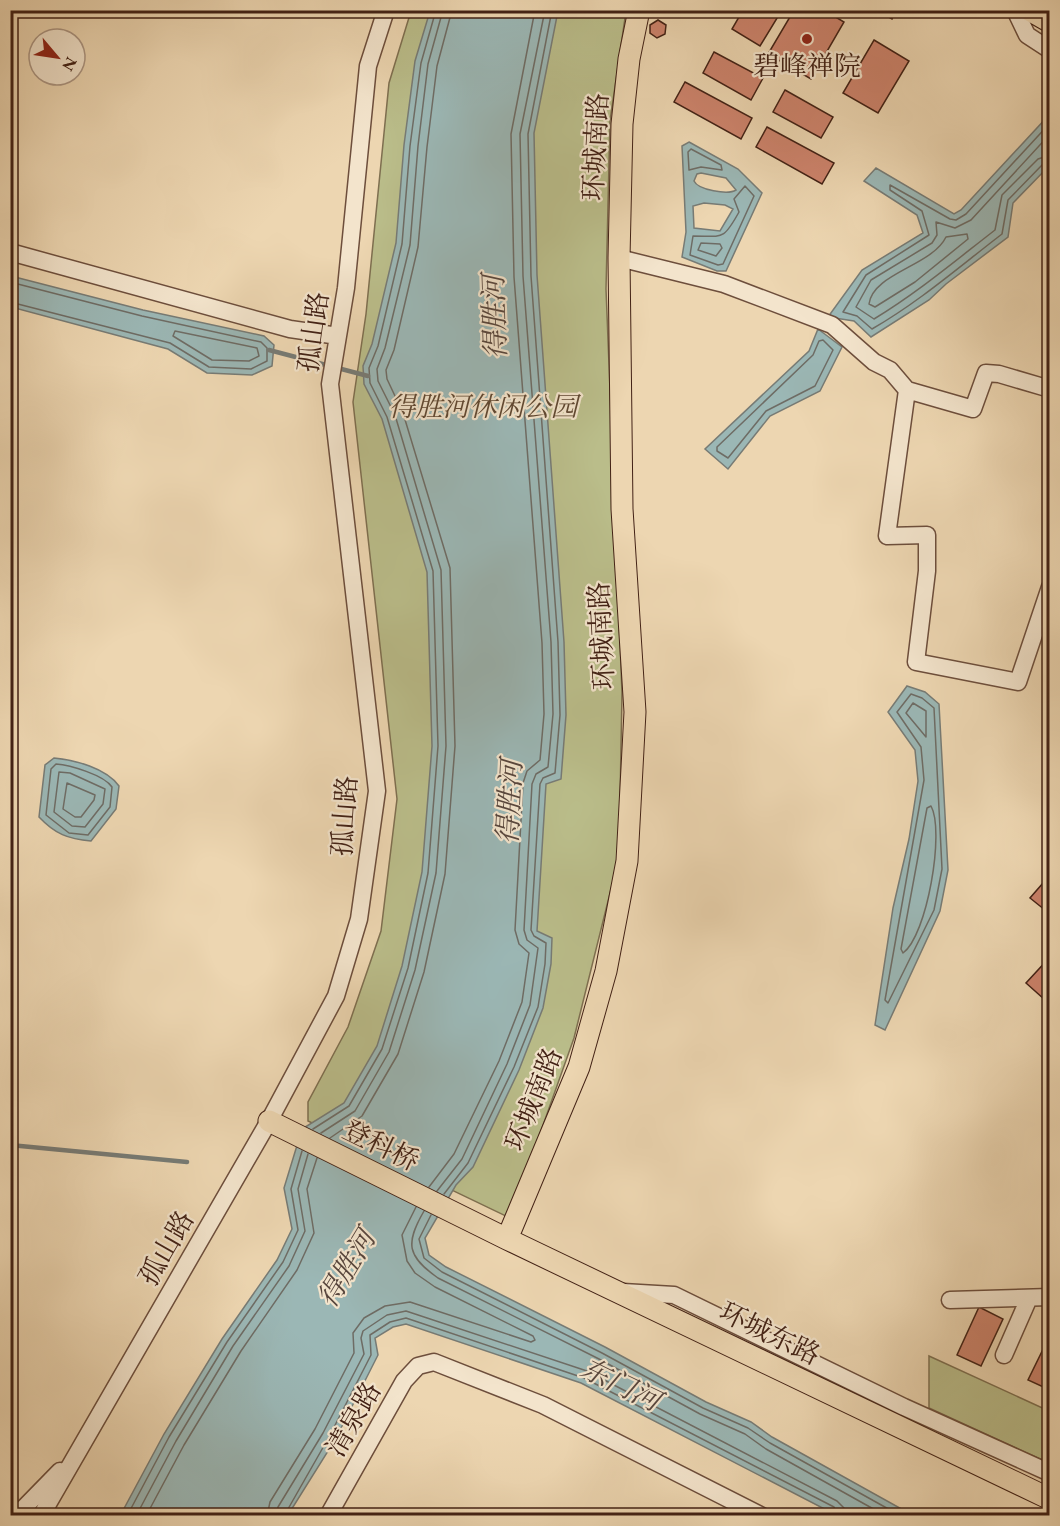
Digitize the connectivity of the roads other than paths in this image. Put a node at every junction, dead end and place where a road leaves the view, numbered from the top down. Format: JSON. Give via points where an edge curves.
{"nodes":[{"id":1,"x":386,"y":10,"type":"edge"},
{"id":2,"x":639,"y":10,"type":"edge"},
{"id":3,"x":1015,"y":10,"type":"edge"},
{"id":4,"x":1029,"y":10,"type":"edge"},
{"id":5,"x":1050,"y":22,"type":"edge"},
{"id":6,"x":1050,"y":50,"type":"edge"},
{"id":7,"x":10,"y":252,"type":"edge"},
{"id":8,"x":619,"y":258,"type":"junction"},
{"id":9,"x":338,"y":336,"type":"junction"},
{"id":10,"x":1050,"y":389,"type":"edge"},
{"id":11,"x":907,"y":390,"type":"junction"},
{"id":12,"x":1050,"y":587,"type":"edge"},
{"id":13,"x":269,"y":1121,"type":"junction"},
{"id":14,"x":467,"y":1219,"type":"joint"},
{"id":15,"x":507,"y":1239,"type":"junction"},
{"id":16,"x":617,"y":1292,"type":"junction"},
{"id":17,"x":1050,"y":1297,"type":"edge"},
{"id":18,"x":1029,"y":1298,"type":"junction"},
{"id":19,"x":950,"y":1300,"type":"dead end"},
{"id":20,"x":1004,"y":1355,"type":"dead end"},
{"id":21,"x":72,"y":1460,"type":"junction"},
{"id":22,"x":1050,"y":1473,"type":"edge"},
{"id":23,"x":1050,"y":1498,"type":"edge"},
{"id":24,"x":16,"y":1515,"type":"edge"},
{"id":25,"x":41,"y":1515,"type":"edge"},
{"id":26,"x":328,"y":1515,"type":"edge"},
{"id":27,"x":762,"y":1515,"type":"edge"}],
"edges":[{"from":1,"to":9,"type":"street","name":"孤山路","via":[[368,66]]},
{"from":2,"to":8,"type":"main road","name":"环城南路","via":[[622,124]]},
{"from":3,"to":6,"type":"street","via":[[1027,35]]},
{"from":4,"to":5,"type":"main road"},
{"from":7,"to":9,"type":"street","via":[[290,329]]},
{"from":8,"to":11,"type":"street","via":[[724,285],[832,325],[874,362],[890,370]]},
{"from":8,"to":15,"type":"main road","name":"环城南路","via":[[622,509],[635,712],[627,861],[606,971],[579,1067]]},
{"from":9,"to":13,"type":"street","name":"孤山路","via":[[330,384],[377,791],[359,918],[336,996]]},
{"from":10,"to":11,"type":"street","via":[[986,374],[973,409]]},
{"from":11,"to":12,"type":"street","via":[[887,536],[927,535],[927,572],[916,662],[1018,682]]},
{"from":13,"to":14,"type":"main road","name":"登科桥"},
{"from":13,"to":21,"type":"street","name":"孤山路"},
{"from":14,"to":15,"type":"main road","name":"环城东路"},
{"from":15,"to":16,"type":"main road","name":"环城东路"},
{"from":16,"to":22,"type":"street","via":[[674,1295]]},
{"from":16,"to":23,"type":"main road","name":"环城东路"},
{"from":17,"to":18,"type":"street"},
{"from":18,"to":19,"type":"street"},
{"from":18,"to":20,"type":"street"},
{"from":21,"to":24,"type":"street"},
{"from":21,"to":25,"type":"street","name":"孤山路"},
{"from":26,"to":27,"type":"street","name":"清泉路","via":[[404,1381],[418,1366],[434,1362],[543,1405]]}]}
